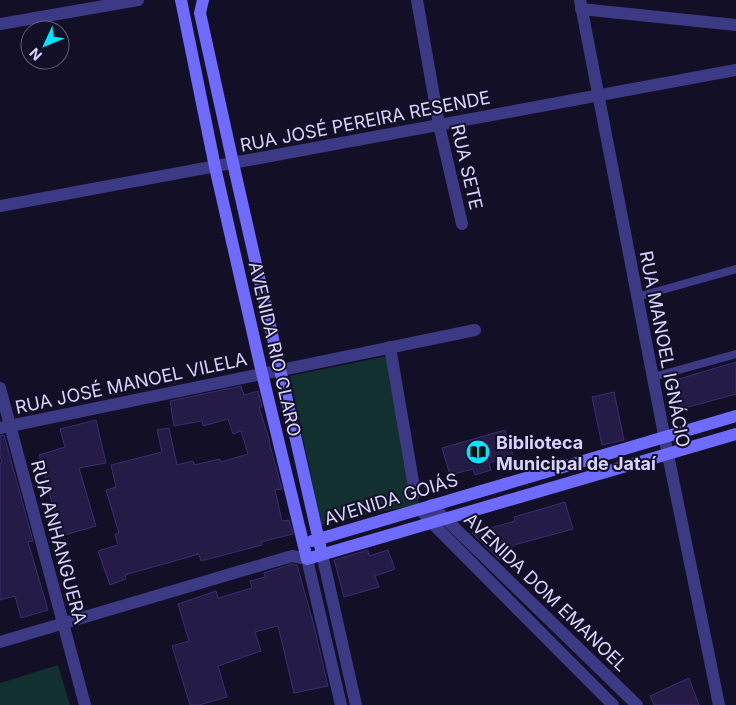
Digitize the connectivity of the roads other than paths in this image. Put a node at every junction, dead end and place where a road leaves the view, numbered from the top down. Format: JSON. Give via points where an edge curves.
{"nodes":[{"id":1,"x":138,"y":0,"type":"edge"},
{"id":2,"x":181,"y":0,"type":"edge"},
{"id":3,"x":203,"y":0,"type":"edge"},
{"id":4,"x":417,"y":0,"type":"edge"},
{"id":5,"x":580,"y":4,"type":"edge"},
{"id":6,"x":0,"y":24,"type":"edge"},
{"id":7,"x":736,"y":25,"type":"edge"},
{"id":8,"x":736,"y":70,"type":"edge"},
{"id":9,"x":217,"y":90,"type":"junction"},
{"id":10,"x":200,"y":93,"type":"junction"},
{"id":11,"x":598,"y":95,"type":"junction"},
{"id":12,"x":439,"y":125,"type":"junction"},
{"id":13,"x":232,"y":163,"type":"junction"},
{"id":14,"x":215,"y":167,"type":"junction"},
{"id":15,"x":0,"y":206,"type":"edge"},
{"id":16,"x":462,"y":224,"type":"dead end"},
{"id":17,"x":736,"y":269,"type":"edge"},
{"id":18,"x":637,"y":297,"type":"junction"},
{"id":19,"x":475,"y":330,"type":"dead end"},
{"id":20,"x":390,"y":347,"type":"junction"},
{"id":21,"x":736,"y":354,"type":"edge"},
{"id":22,"x":280,"y":369,"type":"junction"},
{"id":23,"x":262,"y":373,"type":"junction"},
{"id":24,"x":653,"y":377,"type":"junction"},
{"id":25,"x":0,"y":388,"type":"edge"},
{"id":26,"x":736,"y":416,"type":"edge"},
{"id":27,"x":5,"y":427,"type":"edge"},
{"id":28,"x":736,"y":434,"type":"edge"},
{"id":29,"x":665,"y":437,"type":"junction"},
{"id":30,"x":668,"y":454,"type":"junction"},
{"id":31,"x":552,"y":470,"type":"junction"},
{"id":32,"x":557,"y":486,"type":"junction"},
{"id":33,"x":415,"y":493,"type":"dead end"},
{"id":34,"x":425,"y":507,"type":"junction"},
{"id":35,"x":438,"y":520,"type":"junction"},
{"id":36,"x":318,"y":539,"type":"junction"},
{"id":37,"x":303,"y":543,"type":"junction"},
{"id":38,"x":322,"y":554,"type":"junction"},
{"id":39,"x":292,"y":556,"type":"junction"},
{"id":40,"x":307,"y":559,"type":"junction"},
{"id":41,"x":63,"y":623,"type":"junction"},
{"id":42,"x":340,"y":633,"type":"junction"},
{"id":43,"x":325,"y":637,"type":"junction"},
{"id":44,"x":0,"y":642,"type":"edge"},
{"id":45,"x":85,"y":705,"type":"edge"},
{"id":46,"x":341,"y":705,"type":"edge"},
{"id":47,"x":356,"y":705,"type":"edge"},
{"id":48,"x":613,"y":705,"type":"edge"},
{"id":49,"x":637,"y":705,"type":"edge"},
{"id":50,"x":719,"y":705,"type":"edge"}],
"edges":[{"from":1,"to":6,"type":"street"},
{"from":2,"to":10,"type":"main road","name":"AVENIDA RIO CLARO"},
{"from":3,"to":9,"type":"main road","name":"AVENIDA RIO CLARO","via":[[200,13]]},
{"from":4,"to":12,"type":"street","name":"RUA SETE"},
{"from":5,"to":7,"type":"street"},
{"from":5,"to":11,"type":"street","name":"RUA MANOEL IGNÁCIO"},
{"from":8,"to":11,"type":"street","name":"RUA JOSÉ PEREIRA RESENDE"},
{"from":9,"to":10,"type":"main road"},
{"from":9,"to":13,"type":"main road","name":"AVENIDA RIO CLARO"},
{"from":10,"to":14,"type":"main road","name":"AVENIDA RIO CLARO"},
{"from":11,"to":12,"type":"street","name":"RUA JOSÉ PEREIRA RESENDE"},
{"from":11,"to":18,"type":"street","name":"RUA MANOEL IGNÁCIO"},
{"from":12,"to":13,"type":"street","name":"RUA JOSÉ PEREIRA RESENDE"},
{"from":12,"to":16,"type":"street","name":"RUA SETE"},
{"from":13,"to":14,"type":"street","name":"RUA JOSÉ PEREIRA RESENDE"},
{"from":13,"to":22,"type":"main road","name":"AVENIDA RIO CLARO"},
{"from":14,"to":15,"type":"street","name":"RUA JOSÉ PEREIRA RESENDE"},
{"from":14,"to":23,"type":"main road","name":"AVENIDA RIO CLARO"},
{"from":17,"to":18,"type":"lane"},
{"from":18,"to":24,"type":"street","name":"RUA MANOEL IGNÁCIO"},
{"from":19,"to":20,"type":"street","name":"RUA JOSÉ MANOEL VILELA"},
{"from":20,"to":22,"type":"street","name":"RUA JOSÉ MANOEL VILELA"},
{"from":20,"to":33,"type":"street"},
{"from":21,"to":24,"type":"lane"},
{"from":22,"to":23,"type":"street","name":"RUA JOSÉ MANOEL VILELA"},
{"from":22,"to":36,"type":"main road","name":"AVENIDA RIO CLARO"},
{"from":23,"to":27,"type":"street","name":"RUA JOSÉ MANOEL VILELA"},
{"from":23,"to":37,"type":"main road","name":"AVENIDA RIO CLARO"},
{"from":24,"to":29,"type":"street","name":"RUA MANOEL IGNÁCIO"},
{"from":25,"to":27,"type":"street","name":"RUA ANHANGUERA"},
{"from":26,"to":29,"type":"main road","name":"AVENIDA GOIÁS"},
{"from":27,"to":41,"type":"street","name":"RUA ANHANGUERA"},
{"from":28,"to":30,"type":"main road","name":"AVENIDA GOIÁS"},
{"from":29,"to":30,"type":"street","name":"RUA MANOEL IGNÁCIO"},
{"from":29,"to":31,"type":"main road","name":"AVENIDA GOIÁS"},
{"from":30,"to":32,"type":"main road","name":"AVENIDA GOIÁS"},
{"from":30,"to":50,"type":"street","name":"RUA MANOEL IGNÁCIO"},
{"from":31,"to":32,"type":"main road"},
{"from":31,"to":34,"type":"main road","name":"AVENIDA GOIÁS"},
{"from":32,"to":35,"type":"main road","name":"AVENIDA GOIÁS"},
{"from":34,"to":35,"type":"street","name":"AVENIDA DOM EMANOEL"},
{"from":34,"to":36,"type":"main road","name":"AVENIDA GOIÁS"},
{"from":35,"to":38,"type":"main road","name":"AVENIDA GOIÁS"},
{"from":35,"to":48,"type":"street","name":"AVENIDA DOM EMANOEL"},
{"from":35,"to":49,"type":"street","name":"AVENIDA DOM EMANOEL"},
{"from":36,"to":37,"type":"main road","name":"AVENIDA GOIÁS"},
{"from":36,"to":38,"type":"main road","name":"AVENIDA RIO CLARO"},
{"from":37,"to":39,"type":"street"},
{"from":37,"to":40,"type":"main road","name":"AVENIDA RIO CLARO"},
{"from":38,"to":40,"type":"main road","name":"AVENIDA GOIÁS"},
{"from":38,"to":42,"type":"street","name":"AVENIDA RIO CLARO"},
{"from":39,"to":40,"type":"street","name":"AVENIDA GOIÁS"},
{"from":39,"to":41,"type":"street","name":"AVENIDA GOIÁS"},
{"from":40,"to":43,"type":"street","name":"AVENIDA RIO CLARO"},
{"from":41,"to":44,"type":"street","name":"AVENIDA GOIÁS"},
{"from":41,"to":45,"type":"street","name":"RUA ANHANGUERA"},
{"from":42,"to":43,"type":"street"},
{"from":42,"to":47,"type":"street","name":"AVENIDA RIO CLARO"},
{"from":43,"to":46,"type":"street","name":"AVENIDA RIO CLARO"}]}
